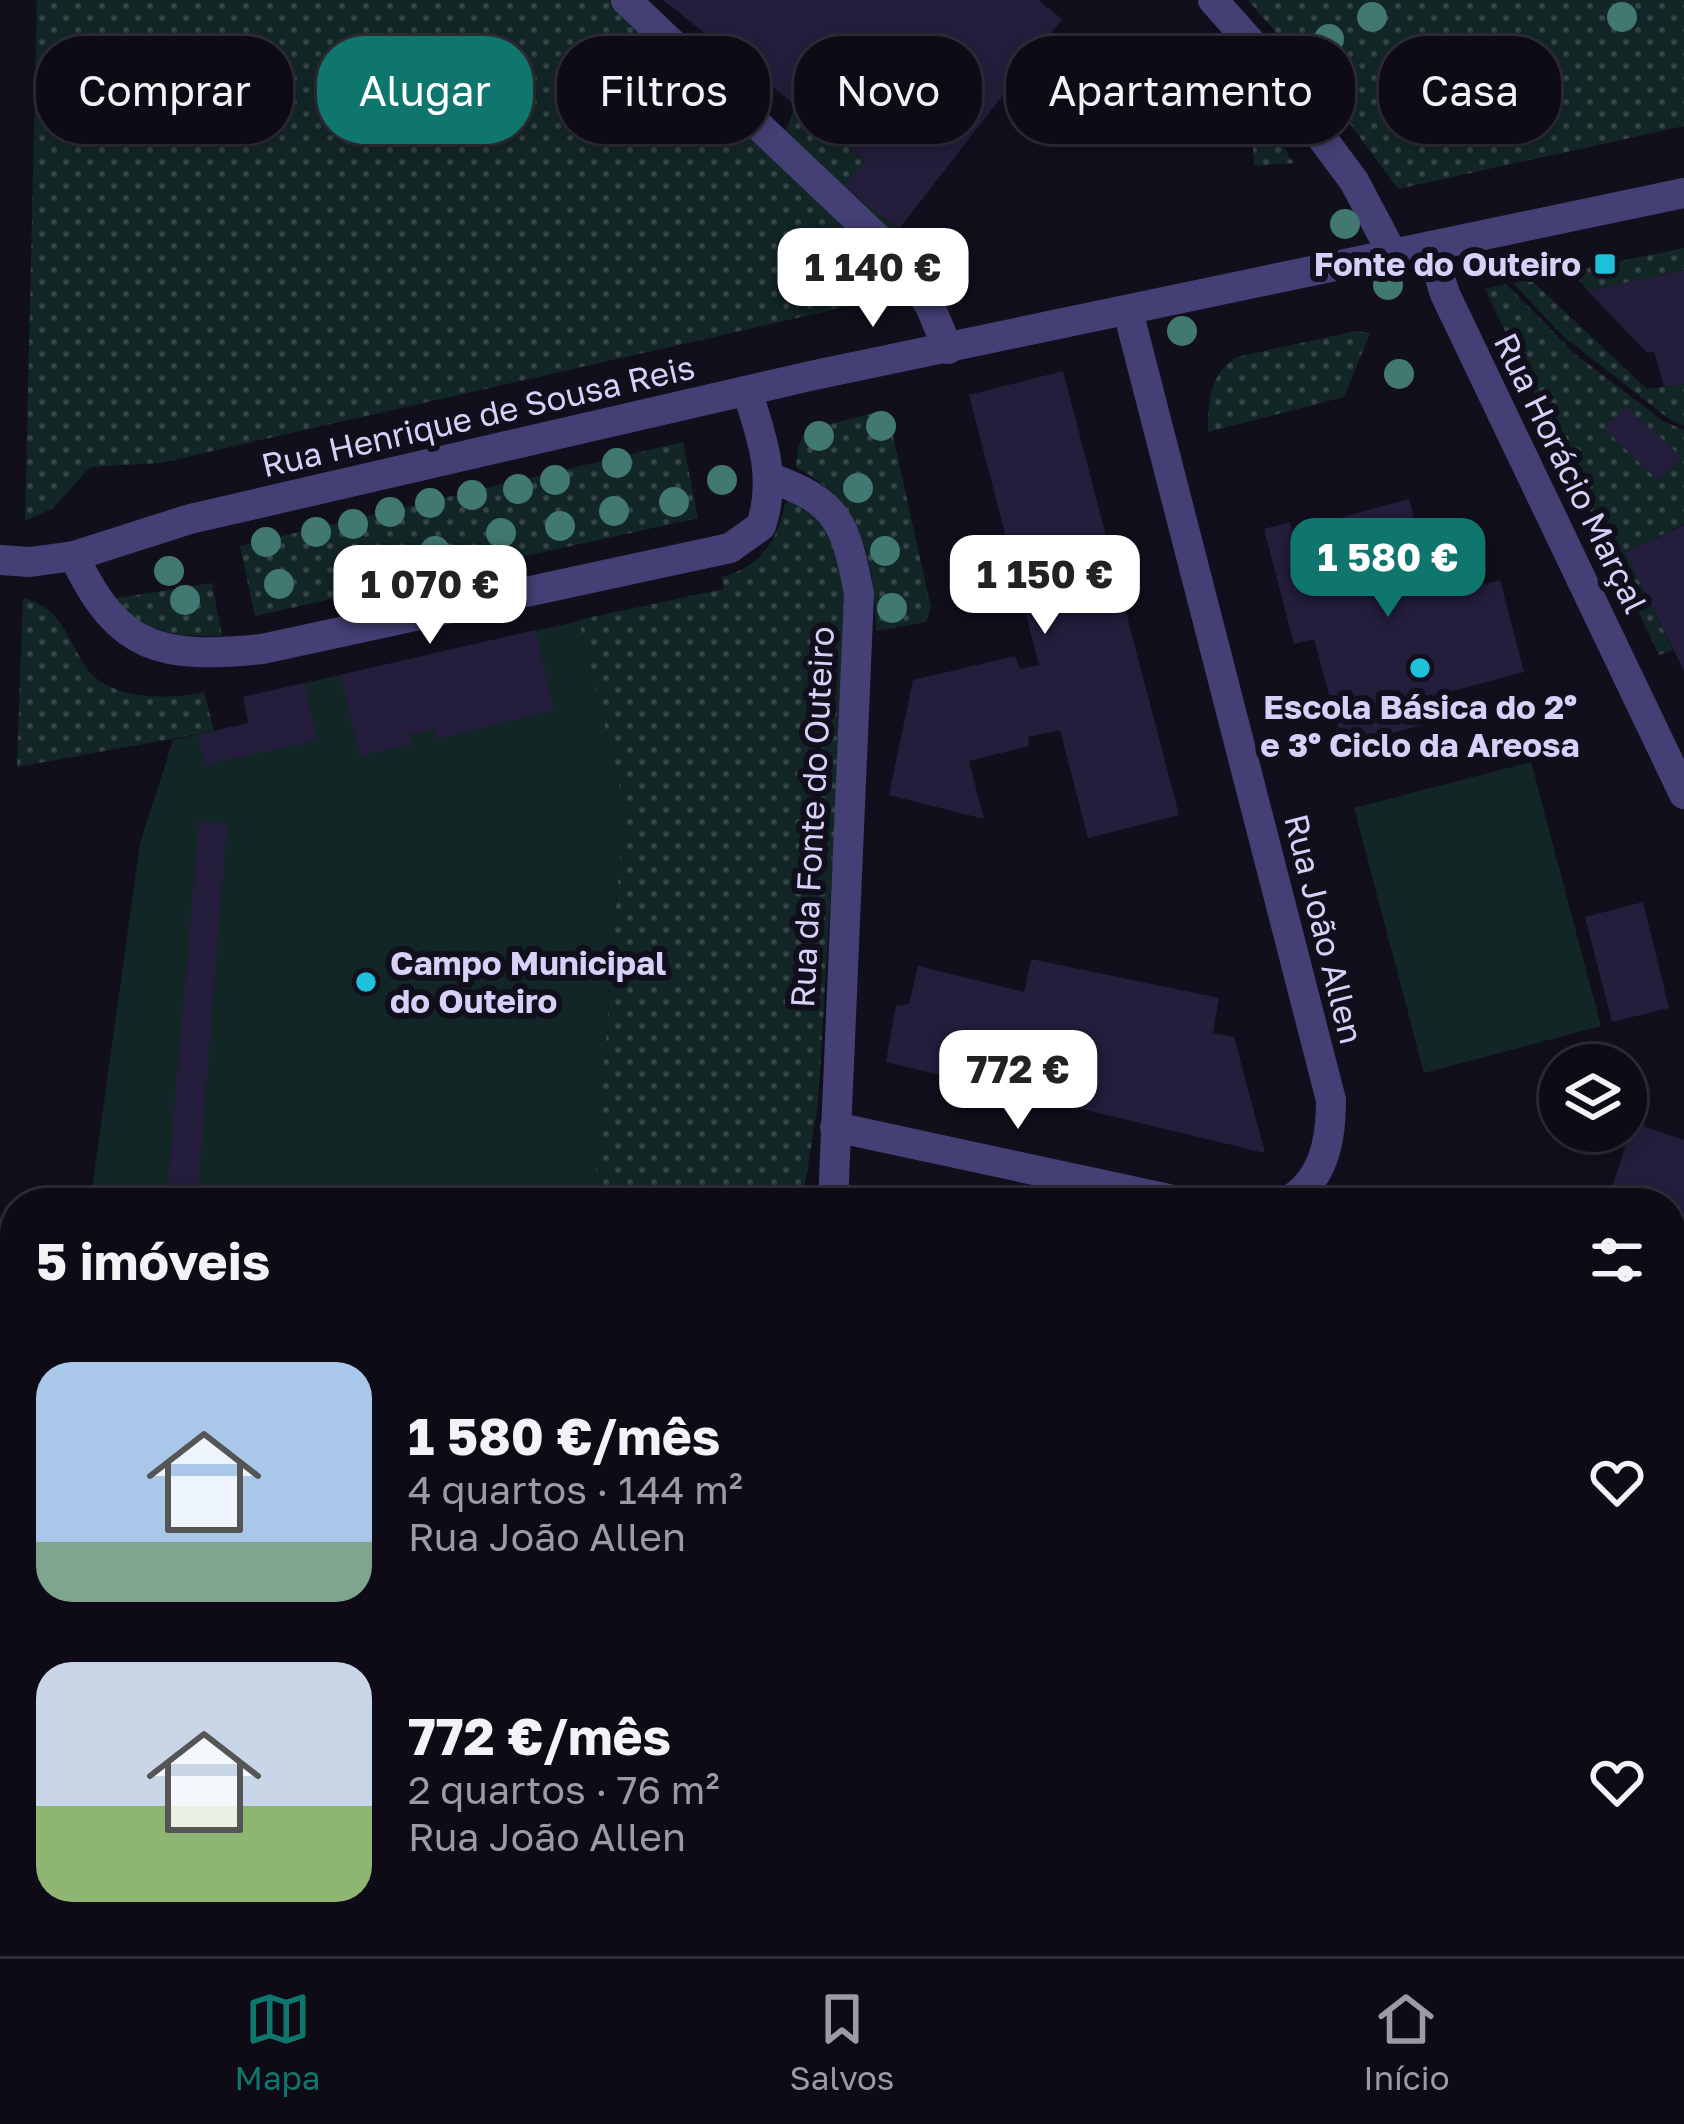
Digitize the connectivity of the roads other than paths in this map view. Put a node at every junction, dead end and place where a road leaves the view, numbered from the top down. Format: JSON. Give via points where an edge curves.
{"nodes":[{"id":1,"x":626,"y":0,"type":"edge"},
{"id":2,"x":1213,"y":0,"type":"edge"},
{"id":3,"x":1684,"y":193,"type":"edge"},
{"id":4,"x":1430,"y":246,"type":"junction"},
{"id":5,"x":1392,"y":253,"type":"junction"},
{"id":6,"x":1128,"y":310,"type":"junction"},
{"id":7,"x":948,"y":349,"type":"junction"},
{"id":8,"x":747,"y":391,"type":"junction"},
{"id":9,"x":770,"y":478,"type":"junction"},
{"id":10,"x":74,"y":556,"type":"junction"},
{"id":11,"x":0,"y":560,"type":"edge"},
{"id":12,"x":1684,"y":794,"type":"edge"},
{"id":13,"x":835,"y":1127,"type":"junction"},
{"id":14,"x":833,"y":1188,"type":"edge"},
{"id":15,"x":1118,"y":1188,"type":"edge"},
{"id":16,"x":1302,"y":1188,"type":"edge"}],
"edges":[{"from":1,"to":7,"type":"street","via":[[896,256]]},
{"from":2,"to":5,"type":"street","via":[[1354,181]]},
{"from":3,"to":4,"type":"street","name":"Rua Henrique de Sousa Reis"},
{"from":4,"to":5,"type":"street","name":"Rua Henrique de Sousa Reis"},
{"from":4,"to":12,"type":"street","name":"Rua Horácio Marçal","via":[[1445,294]]},
{"from":5,"to":6,"type":"street","name":"Rua Henrique de Sousa Reis"},
{"from":6,"to":7,"type":"street","name":"Rua Henrique de Sousa Reis"},
{"from":6,"to":16,"type":"street","name":"Rua João Allen","via":[[1331,1100],[1330,1138],[1317,1173]]},
{"from":7,"to":8,"type":"street","name":"Rua Henrique de Sousa Reis"},
{"from":8,"to":9,"type":"street"},
{"from":8,"to":10,"type":"street","name":"Rua Henrique de Sousa Reis","via":[[176,523]]},
{"from":9,"to":10,"type":"street","via":[[761,526],[730,548],[262,650],[206,653],[148,643],[98,605]]},
{"from":9,"to":13,"type":"street","name":"Rua da Fonte do Outeiro","via":[[809,491],[839,522],[859,593]]},
{"from":10,"to":11,"type":"street","name":"Rua Henrique de Sousa Reis"},
{"from":13,"to":14,"type":"street","name":"Rua da Fonte do Outeiro"},
{"from":13,"to":15,"type":"street"}]}
